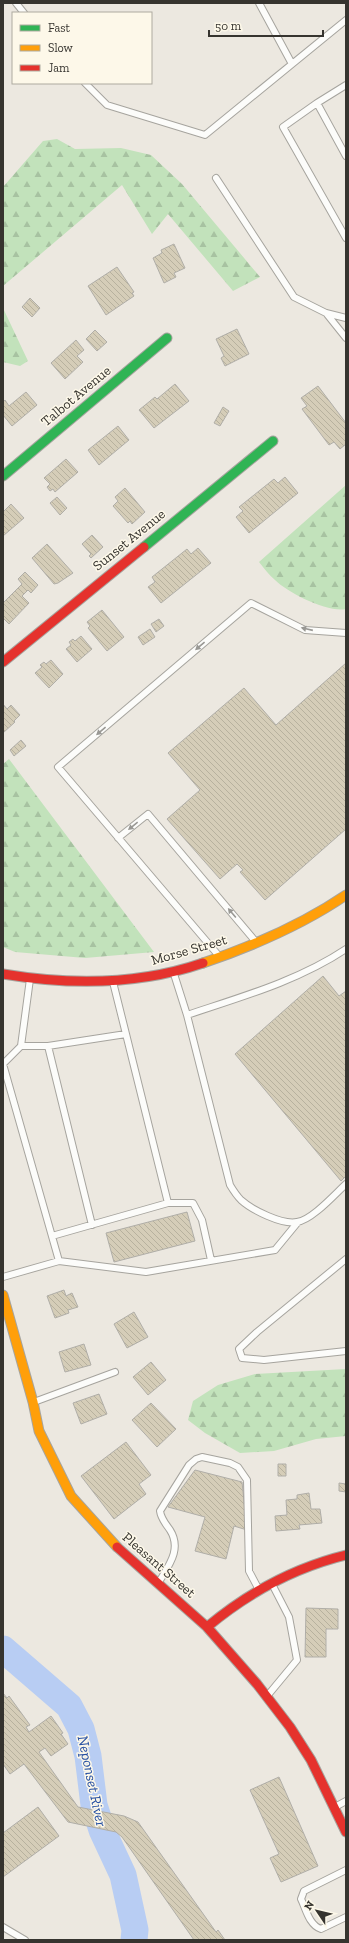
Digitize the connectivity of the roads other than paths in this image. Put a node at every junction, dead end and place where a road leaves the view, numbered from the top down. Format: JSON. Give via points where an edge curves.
{"nodes":[{"id":1,"x":16,"y":3,"type":"edge"},
{"id":2,"x":259,"y":3,"type":"edge"},
{"id":3,"x":23,"y":12,"type":"edge"},
{"id":4,"x":346,"y":20,"type":"edge"},
{"id":5,"x":292,"y":64,"type":"junction"},
{"id":6,"x":86,"y":84,"type":"edge"},
{"id":7,"x":346,"y":85,"type":"edge"},
{"id":8,"x":317,"y":103,"type":"junction"},
{"id":9,"x":346,"y":156,"type":"edge"},
{"id":10,"x":216,"y":178,"type":"dead end"},
{"id":11,"x":346,"y":238,"type":"edge"},
{"id":12,"x":326,"y":312,"type":"junction"},
{"id":13,"x":346,"y":318,"type":"edge"},
{"id":14,"x":167,"y":338,"type":"dead end"},
{"id":15,"x":346,"y":338,"type":"edge"},
{"id":16,"x":273,"y":441,"type":"dead end"},
{"id":17,"x":3,"y":476,"type":"edge"},
{"id":18,"x":346,"y":633,"type":"edge"},
{"id":19,"x":3,"y":662,"type":"edge"},
{"id":20,"x":118,"y":838,"type":"junction"},
{"id":21,"x":346,"y":895,"type":"edge"},
{"id":22,"x":257,"y":943,"type":"junction"},
{"id":23,"x":346,"y":949,"type":"edge"},
{"id":24,"x":220,"y":957,"type":"junction"},
{"id":25,"x":173,"y":972,"type":"junction"},
{"id":26,"x":3,"y":974,"type":"edge"},
{"id":27,"x":30,"y":980,"type":"junction"},
{"id":28,"x":113,"y":980,"type":"junction"},
{"id":29,"x":186,"y":1015,"type":"junction"},
{"id":30,"x":126,"y":1034,"type":"junction"},
{"id":31,"x":21,"y":1046,"type":"junction"},
{"id":32,"x":48,"y":1046,"type":"junction"},
{"id":33,"x":3,"y":1064,"type":"edge"},
{"id":34,"x":346,"y":1184,"type":"edge"},
{"id":35,"x":168,"y":1203,"type":"junction"},
{"id":36,"x":298,"y":1222,"type":"junction"},
{"id":37,"x":92,"y":1225,"type":"junction"},
{"id":38,"x":52,"y":1236,"type":"junction"},
{"id":39,"x":346,"y":1259,"type":"edge"},
{"id":40,"x":211,"y":1260,"type":"junction"},
{"id":41,"x":59,"y":1261,"type":"junction"},
{"id":42,"x":3,"y":1277,"type":"edge"},
{"id":43,"x":3,"y":1295,"type":"edge"},
{"id":44,"x":346,"y":1351,"type":"edge"},
{"id":45,"x":115,"y":1372,"type":"dead end"},
{"id":46,"x":33,"y":1402,"type":"junction"},
{"id":47,"x":346,"y":1555,"type":"edge"},
{"id":48,"x":272,"y":1582,"type":"junction"},
{"id":49,"x":158,"y":1584,"type":"junction"},
{"id":50,"x":259,"y":1590,"type":"junction"},
{"id":51,"x":207,"y":1627,"type":"junction"},
{"id":52,"x":267,"y":1697,"type":"junction"},
{"id":53,"x":346,"y":1801,"type":"edge"},
{"id":54,"x":335,"y":1806,"type":"junction"},
{"id":55,"x":346,"y":1832,"type":"edge"},
{"id":56,"x":346,"y":1870,"type":"edge"},
{"id":57,"x":346,"y":1917,"type":"edge"},
{"id":58,"x":3,"y":1927,"type":"edge"},
{"id":59,"x":25,"y":1940,"type":"edge"}],
"edges":[{"from":1,"to":3,"type":"lane"},
{"from":2,"to":5,"type":"lane"},
{"from":4,"to":5,"type":"lane"},
{"from":5,"to":6,"type":"lane","via":[[205,135],[108,105]]},
{"from":7,"to":8,"type":"lane"},
{"from":8,"to":9,"type":"lane"},
{"from":8,"to":11,"type":"lane","via":[[283,127]]},
{"from":10,"to":12,"type":"lane","via":[[294,297]]},
{"from":12,"to":13,"type":"lane"},
{"from":12,"to":15,"type":"lane"},
{"from":14,"to":17,"type":"street","name":"Talbot Avenue"},
{"from":16,"to":19,"type":"street","name":"Sunset Avenue"},
{"from":18,"to":20,"type":"lane","one_way":true,"via":[[305,630],[251,603],[58,767]]},
{"from":22,"to":20,"type":"lane","one_way":true,"via":[[148,814]]},
{"from":20,"to":24,"type":"lane"},
{"from":21,"to":22,"type":"street","name":"Morse Street","via":[[330,906]]},
{"from":22,"to":24,"type":"street","name":"Morse Street"},
{"from":23,"to":29,"type":"lane","via":[[277,985]]},
{"from":24,"to":25,"type":"street","name":"Morse Street"},
{"from":25,"to":28,"type":"street","name":"Morse Street"},
{"from":25,"to":29,"type":"lane"},
{"from":26,"to":27,"type":"street","name":"Morse Street"},
{"from":27,"to":28,"type":"street","name":"Morse Street"},
{"from":27,"to":31,"type":"lane"},
{"from":28,"to":30,"type":"lane"},
{"from":29,"to":36,"type":"lane","via":[[230,1185],[242,1200],[262,1213],[285,1222]]},
{"from":30,"to":32,"type":"lane"},
{"from":30,"to":35,"type":"lane"},
{"from":31,"to":32,"type":"lane"},
{"from":31,"to":33,"type":"lane"},
{"from":32,"to":37,"type":"lane"},
{"from":33,"to":38,"type":"lane"},
{"from":34,"to":36,"type":"lane","via":[[312,1214]]},
{"from":35,"to":37,"type":"lane"},
{"from":35,"to":40,"type":"lane","via":[[193,1203],[202,1220]]},
{"from":36,"to":40,"type":"lane","via":[[275,1250]]},
{"from":37,"to":38,"type":"lane"},
{"from":38,"to":41,"type":"lane"},
{"from":39,"to":44,"type":"lane","via":[[240,1349],[242,1358],[264,1360]]},
{"from":40,"to":41,"type":"lane","via":[[146,1272]]},
{"from":41,"to":42,"type":"lane"},
{"from":43,"to":46,"type":"street","name":"Pleasant Street"},
{"from":45,"to":46,"type":"lane"},
{"from":46,"to":49,"type":"street","name":"Pleasant Street","via":[[39,1431],[71,1496],[112,1543]]},
{"from":47,"to":48,"type":"street","via":[[326,1559],[283,1575]]},
{"from":48,"to":50,"type":"street"},
{"from":48,"to":52,"type":"lane","via":[[289,1617],[297,1660]]},
{"from":49,"to":50,"type":"lane","via":[[174,1557],[176,1548],[174,1538],[160,1511],[190,1465],[202,1457],[238,1467],[247,1480],[249,1571]]},
{"from":49,"to":51,"type":"street","name":"Pleasant Street"},
{"from":50,"to":51,"type":"street","via":[[232,1606]]},
{"from":51,"to":52,"type":"street","name":"Pleasant Street"},
{"from":52,"to":54,"type":"street","name":"Pleasant Street","via":[[311,1760]]},
{"from":53,"to":54,"type":"lane"},
{"from":54,"to":55,"type":"street","name":"Pleasant Street"},
{"from":56,"to":57,"type":"lane","via":[[304,1891],[301,1899],[312,1924],[316,1927],[321,1929]]},
{"from":58,"to":59,"type":"lane"}]}
